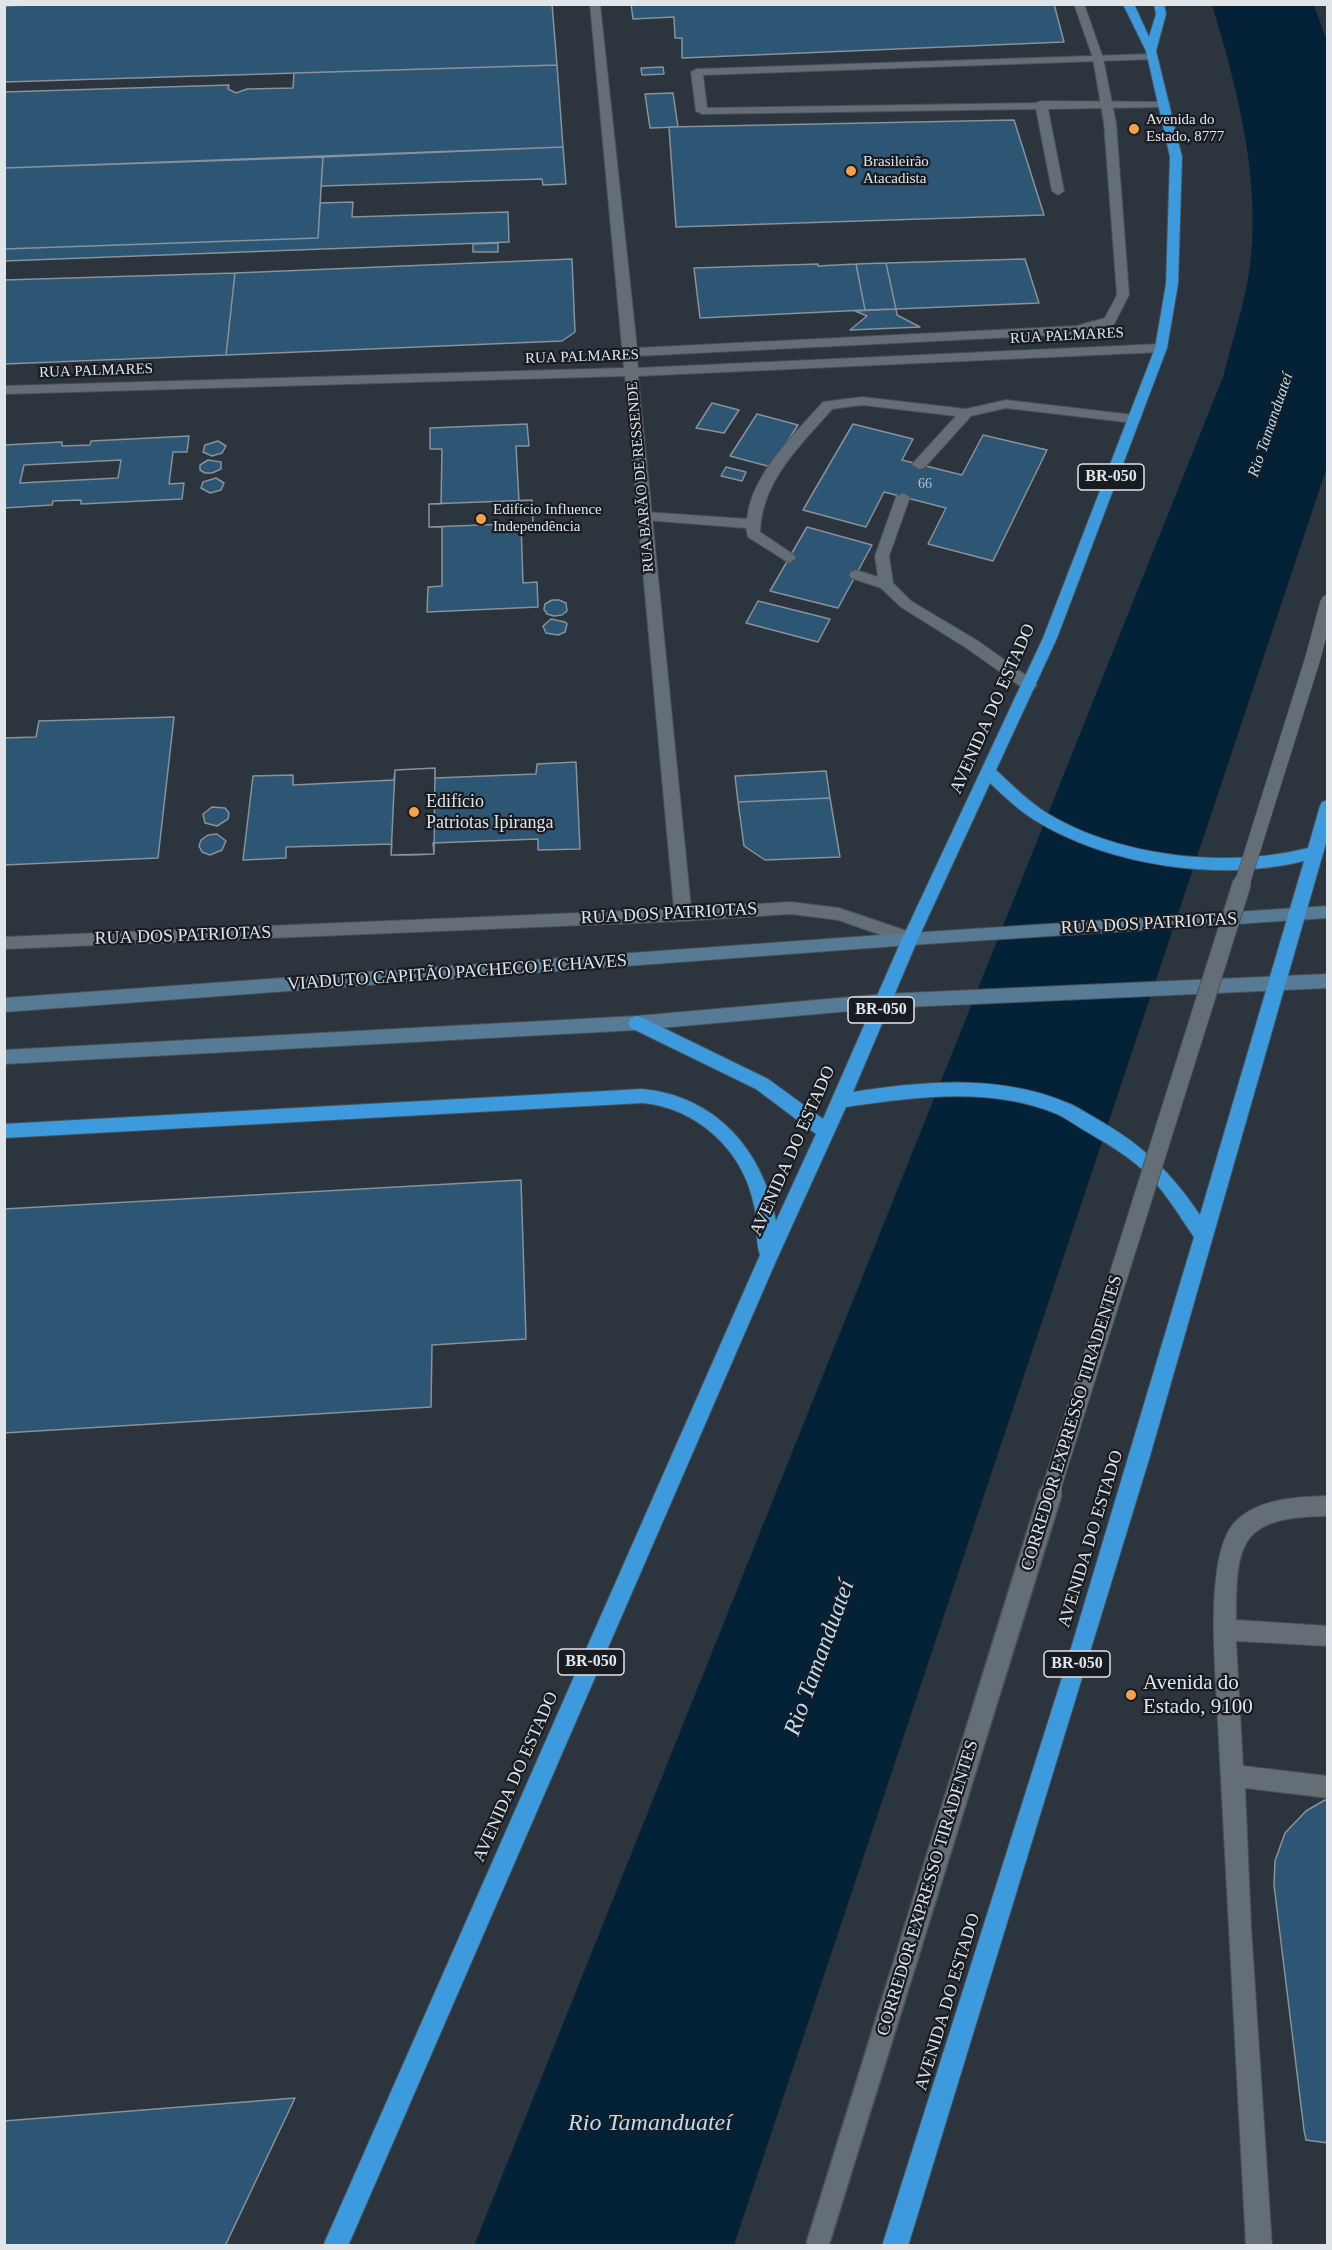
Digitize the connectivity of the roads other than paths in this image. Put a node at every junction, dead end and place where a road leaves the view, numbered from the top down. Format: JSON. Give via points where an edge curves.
{"nodes":[{"id":1,"x":595,"y":4,"type":"edge"},
{"id":2,"x":1079,"y":4,"type":"edge"},
{"id":3,"x":1128,"y":4,"type":"edge"},
{"id":4,"x":1159,"y":4,"type":"edge"},
{"id":5,"x":1152,"y":54,"type":"junction"},
{"id":6,"x":1098,"y":58,"type":"junction"},
{"id":7,"x":1041,"y":104,"type":"junction"},
{"id":8,"x":1107,"y":104,"type":"junction"},
{"id":9,"x":1164,"y":104,"type":"junction"},
{"id":10,"x":1058,"y":191,"type":"dead end"},
{"id":11,"x":1161,"y":348,"type":"junction"},
{"id":12,"x":631,"y":352,"type":"junction"},
{"id":13,"x":631,"y":372,"type":"junction"},
{"id":14,"x":4,"y":390,"type":"edge"},
{"id":15,"x":966,"y":413,"type":"junction"},
{"id":16,"x":1134,"y":419,"type":"junction"},
{"id":17,"x":919,"y":465,"type":"dead end"},
{"id":18,"x":903,"y":497,"type":"dead end"},
{"id":19,"x":645,"y":516,"type":"junction"},
{"id":20,"x":752,"y":524,"type":"junction"},
{"id":21,"x":789,"y":558,"type":"dead end"},
{"id":22,"x":856,"y":575,"type":"dead end"},
{"id":23,"x":886,"y":585,"type":"junction"},
{"id":24,"x":1328,"y":602,"type":"edge"},
{"id":25,"x":1029,"y":685,"type":"junction"},
{"id":26,"x":989,"y":772,"type":"junction"},
{"id":27,"x":1328,"y":806,"type":"edge"},
{"id":28,"x":1314,"y":852,"type":"junction"},
{"id":29,"x":1328,"y":912,"type":"edge"},
{"id":30,"x":683,"y":915,"type":"junction"},
{"id":31,"x":1295,"y":916,"type":"junction"},
{"id":32,"x":910,"y":939,"type":"junction"},
{"id":33,"x":4,"y":943,"type":"edge"},
{"id":34,"x":1328,"y":981,"type":"edge"},
{"id":35,"x":1275,"y":985,"type":"junction"},
{"id":36,"x":884,"y":1001,"type":"junction"},
{"id":37,"x":4,"y":1005,"type":"edge"},
{"id":38,"x":637,"y":1023,"type":"junction"},
{"id":39,"x":4,"y":1057,"type":"edge"},
{"id":40,"x":841,"y":1101,"type":"junction"},
{"id":41,"x":4,"y":1131,"type":"edge"},
{"id":42,"x":826,"y":1132,"type":"junction"},
{"id":43,"x":1203,"y":1235,"type":"junction"},
{"id":44,"x":767,"y":1261,"type":"junction"},
{"id":45,"x":1328,"y":1506,"type":"edge"},
{"id":46,"x":1225,"y":1630,"type":"junction"},
{"id":47,"x":1328,"y":1636,"type":"edge"},
{"id":48,"x":1233,"y":1776,"type":"junction"},
{"id":49,"x":1328,"y":1787,"type":"edge"},
{"id":50,"x":335,"y":2246,"type":"edge"},
{"id":51,"x":818,"y":2246,"type":"edge"},
{"id":52,"x":895,"y":2246,"type":"edge"},
{"id":53,"x":1260,"y":2246,"type":"edge"}],
"edges":[{"from":1,"to":12,"type":"street","name":"RUA BARÃO DE RESSENDE"},
{"from":2,"to":6,"type":"street"},
{"from":3,"to":5,"type":"highway","name":"AVENIDA DO ESTADO"},
{"from":4,"to":5,"type":"highway","name":"AVENIDA DO ESTADO","number":"BR-050","via":[[1161,14]]},
{"from":5,"to":6,"type":"street"},
{"from":5,"to":9,"type":"highway","name":"AVENIDA DO ESTADO","number":"BR-050"},
{"from":6,"to":7,"type":"street","via":[[697,72],[702,111]]},
{"from":6,"to":8,"type":"street"},
{"from":7,"to":8,"type":"street"},
{"from":7,"to":10,"type":"street"},
{"from":8,"to":9,"type":"street"},
{"from":8,"to":12,"type":"street","via":[[1123,295],[1110,321],[1076,330]]},
{"from":9,"to":11,"type":"highway","name":"AVENIDA DO ESTADO","number":"BR-050","via":[[1176,157],[1172,284]]},
{"from":11,"to":13,"type":"street","name":"RUA PALMARES"},
{"from":11,"to":16,"type":"highway","name":"AVENIDA DO ESTADO","number":"BR-050"},
{"from":12,"to":13,"type":"street","name":"RUA BARÃO DE RESSENDE"},
{"from":13,"to":14,"type":"street","name":"RUA PALMARES"},
{"from":13,"to":19,"type":"street","name":"RUA BARÃO DE RESSENDE"},
{"from":15,"to":16,"type":"street","via":[[1006,404]]},
{"from":15,"to":17,"type":"street"},
{"from":15,"to":20,"type":"street","via":[[862,401],[828,405],[764,483]]},
{"from":16,"to":25,"type":"highway","name":"AVENIDA DO ESTADO","number":"BR-050"},
{"from":18,"to":23,"type":"street","via":[[882,556]]},
{"from":19,"to":20,"type":"street"},
{"from":19,"to":30,"type":"street","name":"RUA BARÃO DE RESSENDE"},
{"from":20,"to":21,"type":"street","via":[[753,534]]},
{"from":22,"to":23,"type":"street"},
{"from":23,"to":25,"type":"street","via":[[906,604]]},
{"from":24,"to":51,"type":"street","name":"CORREDOR EXPRESSO TIRADENTES","bridge":true},
{"from":25,"to":26,"type":"highway","name":"AVENIDA DO ESTADO","number":"BR-050"},
{"from":26,"to":28,"type":"highway","via":[[1025,806],[1048,821],[1131,850],[1226,865],[1268,863]]},
{"from":26,"to":32,"type":"highway","name":"AVENIDA DO ESTADO","number":"BR-050"},
{"from":27,"to":28,"type":"highway","name":"AVENIDA DO ESTADO","number":"BR-050"},
{"from":28,"to":31,"type":"highway","name":"AVENIDA DO ESTADO","number":"BR-050"},
{"from":29,"to":31,"type":"main road","name":"RUA DOS PATRIOTAS"},
{"from":30,"to":32,"type":"street","name":"RUA DOS PATRIOTAS","via":[[791,908],[839,914]]},
{"from":30,"to":33,"type":"street","name":"RUA DOS PATRIOTAS"},
{"from":31,"to":32,"type":"main road","name":"RUA DOS PATRIOTAS"},
{"from":31,"to":35,"type":"highway","name":"AVENIDA DO ESTADO","number":"BR-050"},
{"from":32,"to":36,"type":"highway","name":"AVENIDA DO ESTADO","number":"BR-050"},
{"from":32,"to":37,"type":"main road","name":"VIADUTO CAPITÃO PACHECO E CHAVES"},
{"from":34,"to":35,"type":"main road"},
{"from":35,"to":36,"type":"main road"},
{"from":35,"to":43,"type":"highway","name":"AVENIDA DO ESTADO","number":"BR-050"},
{"from":36,"to":38,"type":"main road"},
{"from":36,"to":40,"type":"highway","name":"AVENIDA DO ESTADO","number":"BR-050"},
{"from":38,"to":39,"type":"main road"},
{"from":38,"to":42,"type":"highway","via":[[762,1084]]},
{"from":40,"to":42,"type":"highway","name":"AVENIDA DO ESTADO","number":"BR-050"},
{"from":40,"to":43,"type":"highway","via":[[894,1092],[958,1089],[1013,1095],[1061,1108],[1109,1135],[1150,1167],[1174,1192]]},
{"from":41,"to":44,"type":"highway","via":[[642,1096],[669,1100],[718,1125],[752,1169],[769,1230]]},
{"from":42,"to":44,"type":"highway","name":"AVENIDA DO ESTADO","number":"BR-050"},
{"from":43,"to":52,"type":"highway","name":"AVENIDA DO ESTADO","number":"BR-050","via":[[1077,1665]]},
{"from":44,"to":50,"type":"highway","name":"AVENIDA DO ESTADO","number":"BR-050"},
{"from":45,"to":46,"type":"street","via":[[1297,1506],[1256,1519],[1240,1530],[1226,1584]]},
{"from":46,"to":47,"type":"street"},
{"from":46,"to":48,"type":"street"},
{"from":48,"to":49,"type":"street"},
{"from":48,"to":53,"type":"street"}]}
